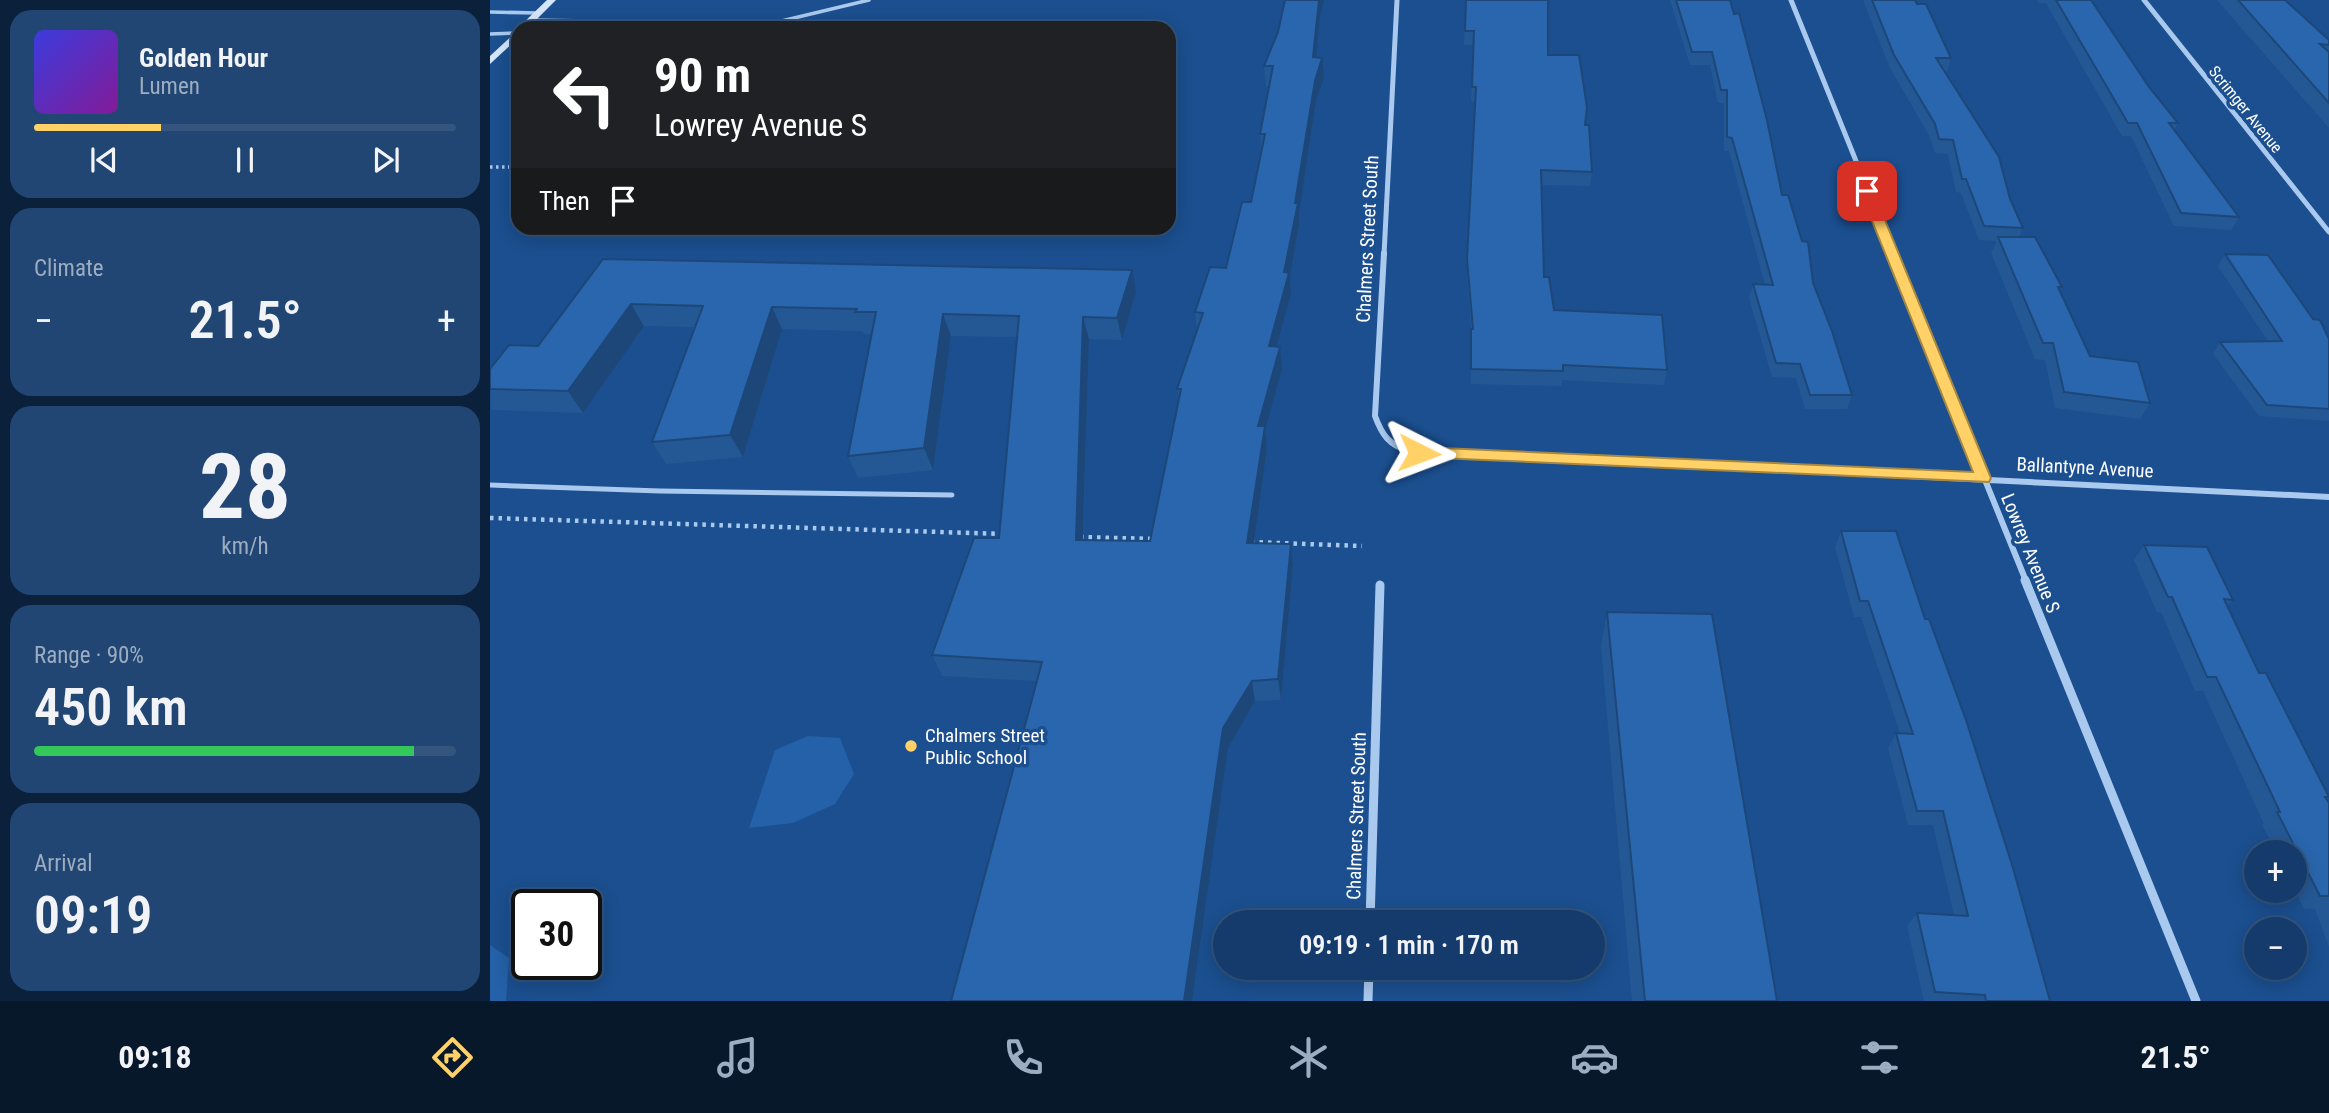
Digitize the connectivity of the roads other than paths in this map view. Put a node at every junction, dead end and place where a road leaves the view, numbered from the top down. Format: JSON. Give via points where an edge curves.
{"nodes":[{"id":1,"x":552,"y":0,"type":"edge"},
{"id":2,"x":869,"y":0,"type":"edge"},
{"id":3,"x":1397,"y":0,"type":"edge"},
{"id":4,"x":1791,"y":0,"type":"edge"},
{"id":5,"x":2144,"y":0,"type":"edge"},
{"id":6,"x":490,"y":12,"type":"edge"},
{"id":7,"x":531,"y":21,"type":"edge"},
{"id":8,"x":782,"y":21,"type":"edge"},
{"id":9,"x":511,"y":33,"type":"edge"},
{"id":10,"x":490,"y":34,"type":"edge"},
{"id":11,"x":511,"y":40,"type":"edge"},
{"id":12,"x":490,"y":61,"type":"edge"},
{"id":13,"x":2329,"y":232,"type":"edge"},
{"id":14,"x":1419,"y":453,"type":"joint"},
{"id":15,"x":1984,"y":478,"type":"junction"},
{"id":16,"x":490,"y":485,"type":"edge"},
{"id":17,"x":952,"y":495,"type":"dead end"},
{"id":18,"x":2329,"y":497,"type":"edge"},
{"id":19,"x":1380,"y":585,"type":"dead end"},
{"id":20,"x":1370,"y":910,"type":"edge"},
{"id":21,"x":1369,"y":980,"type":"edge"},
{"id":22,"x":1368,"y":1001,"type":"edge"},
{"id":23,"x":2196,"y":1001,"type":"edge"}],
"edges":[{"from":1,"to":7,"type":"street"},
{"from":2,"to":8,"type":"lane"},
{"from":3,"to":14,"type":"street","name":"Chalmers Street South","via":[[1375,416],[1381,435],[1394,447]]},
{"from":4,"to":15,"type":"street","name":"Lowrey Avenue S"},
{"from":5,"to":13,"type":"street","name":"Scrimger Avenue"},
{"from":6,"to":7,"type":"lane"},
{"from":9,"to":10,"type":"lane"},
{"from":11,"to":12,"type":"street"},
{"from":14,"to":15,"type":"street","name":"Ballantyne Avenue"},
{"from":15,"to":18,"type":"street","name":"Ballantyne Avenue"},
{"from":15,"to":23,"type":"street","name":"Lowrey Avenue S"},
{"from":16,"to":17,"type":"lane"},
{"from":19,"to":20,"type":"street","name":"Chalmers Street South"},
{"from":21,"to":22,"type":"street"}]}
